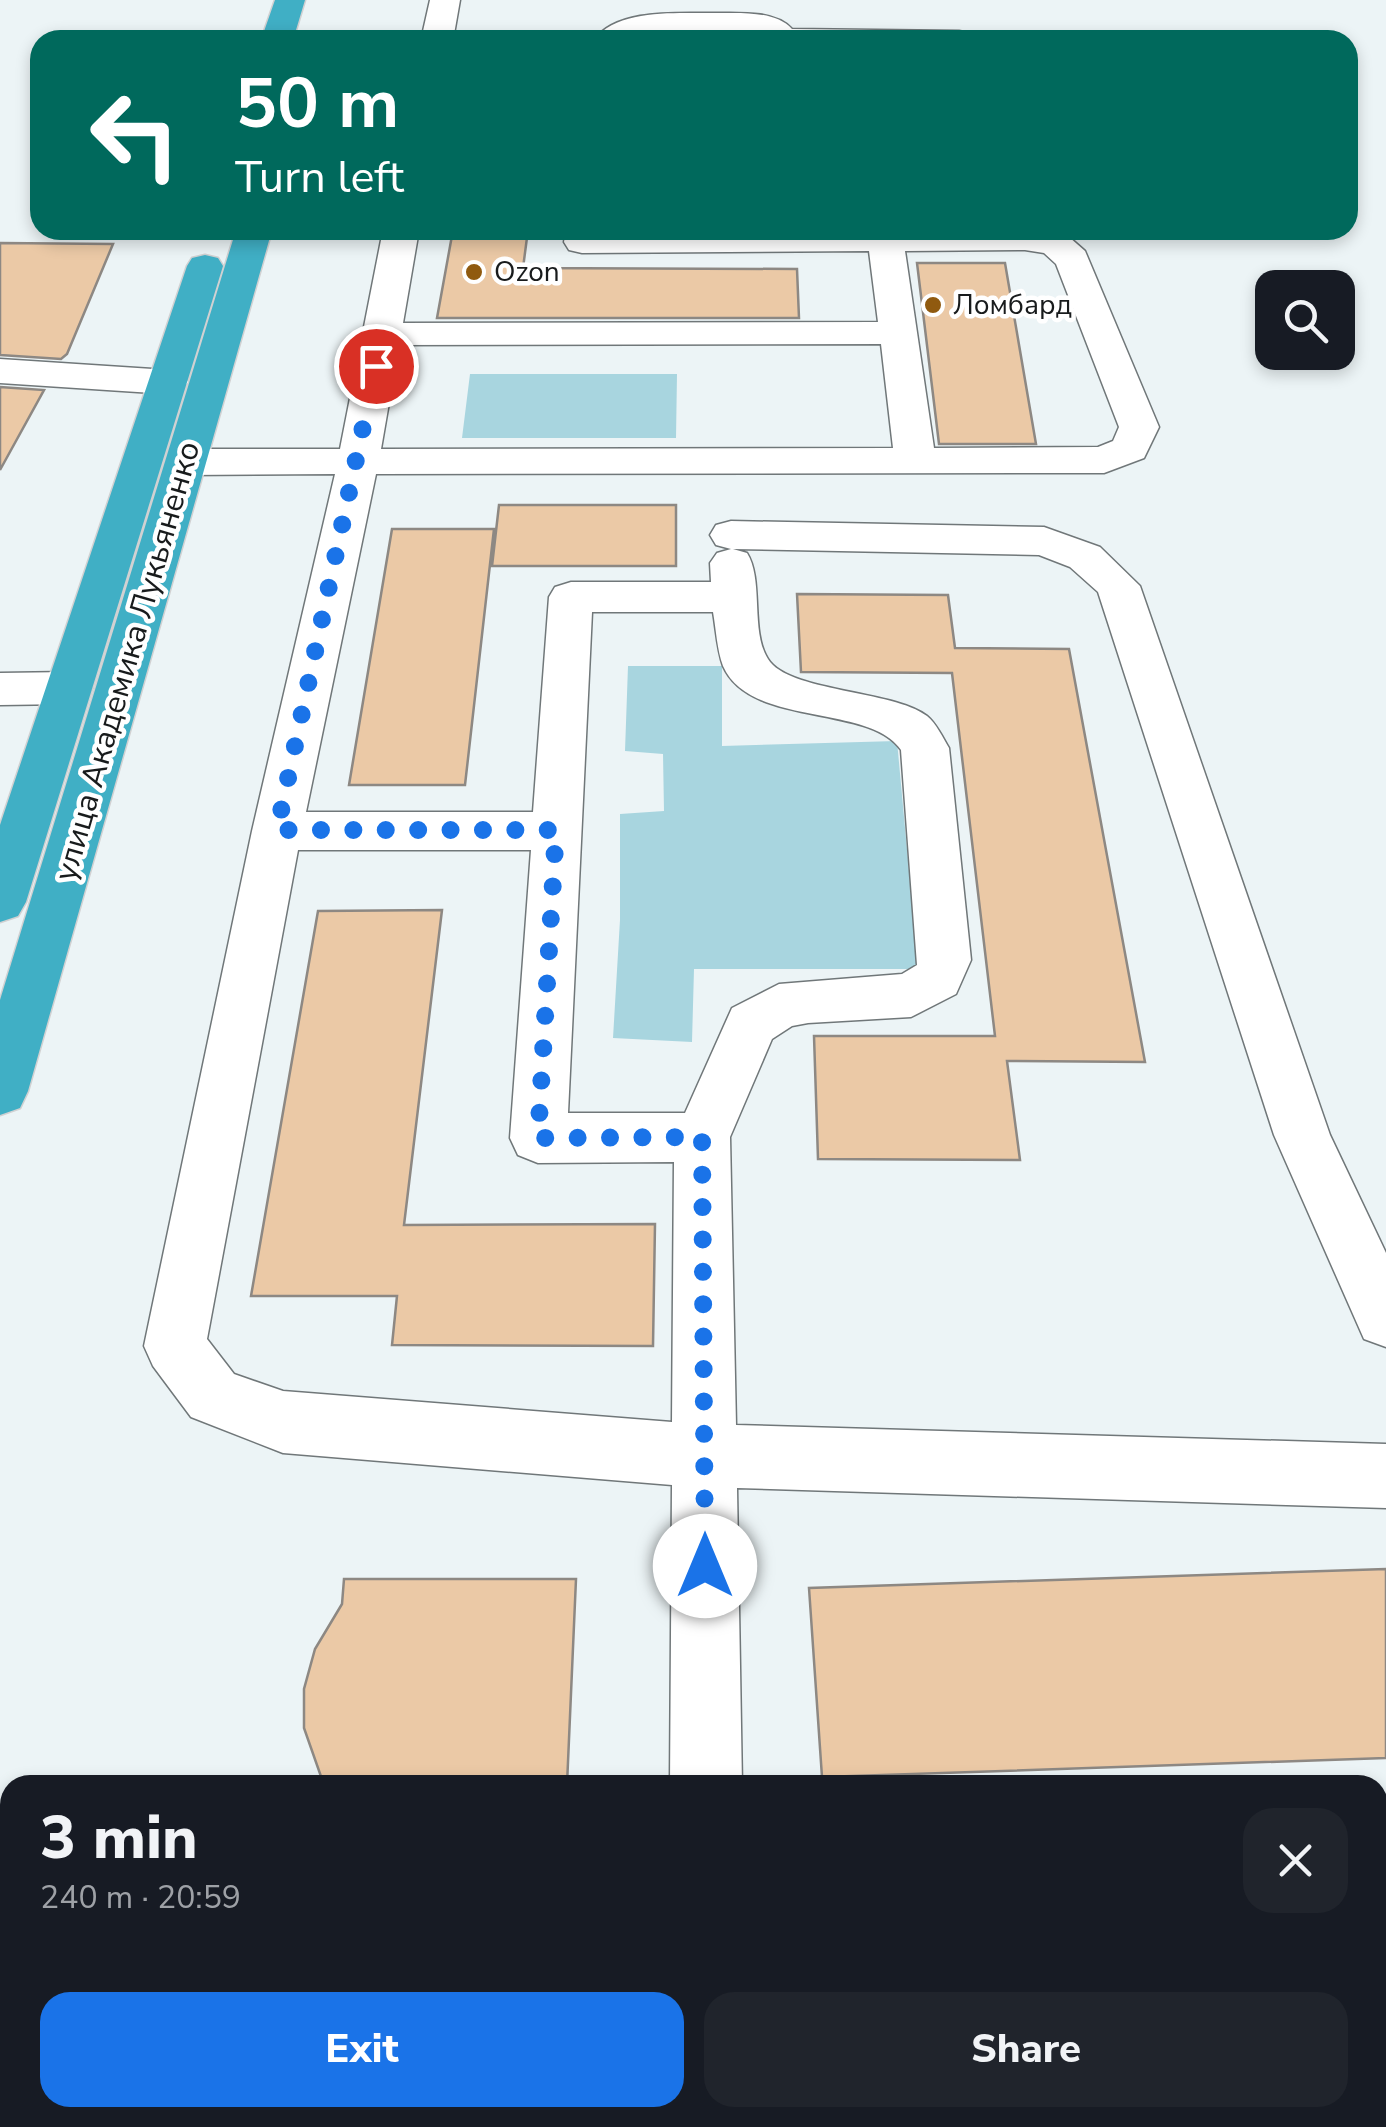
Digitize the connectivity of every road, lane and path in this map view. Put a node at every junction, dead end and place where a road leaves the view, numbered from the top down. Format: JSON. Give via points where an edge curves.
{"nodes":[{"id":1,"x":290,"y":0,"type":"edge"},
{"id":2,"x":444,"y":0,"type":"edge"},
{"id":3,"x":862,"y":0,"type":"edge"},
{"id":4,"x":280,"y":30,"type":"edge"},
{"id":5,"x":439,"y":30,"type":"edge"},
{"id":6,"x":620,"y":30,"type":"edge"},
{"id":7,"x":777,"y":30,"type":"edge"},
{"id":8,"x":867,"y":30,"type":"edge"},
{"id":9,"x":213,"y":240,"type":"edge"},
{"id":10,"x":251,"y":240,"type":"edge"},
{"id":11,"x":400,"y":240,"type":"edge"},
{"id":12,"x":582,"y":240,"type":"edge"},
{"id":13,"x":651,"y":240,"type":"edge"},
{"id":14,"x":867,"y":240,"type":"edge"},
{"id":15,"x":906,"y":240,"type":"edge"},
{"id":16,"x":1043,"y":240,"type":"edge"},
{"id":17,"x":886,"y":241,"type":"junction"},
{"id":18,"x":898,"y":333,"type":"junction"},
{"id":19,"x":382,"y":334,"type":"junction"},
{"id":20,"x":0,"y":371,"type":"edge"},
{"id":21,"x":168,"y":382,"type":"junction"},
{"id":22,"x":729,"y":460,"type":"junction"},
{"id":23,"x":915,"y":460,"type":"junction"},
{"id":24,"x":185,"y":462,"type":"junction"},
{"id":25,"x":358,"y":462,"type":"junction"},
{"id":26,"x":732,"y":535,"type":"junction"},
{"id":27,"x":733,"y":597,"type":"junction"},
{"id":28,"x":69,"y":688,"type":"junction"},
{"id":29,"x":0,"y":689,"type":"edge"},
{"id":30,"x":277,"y":830,"type":"junction"},
{"id":31,"x":556,"y":830,"type":"junction"},
{"id":32,"x":0,"y":902,"type":"edge"},
{"id":33,"x":0,"y":1091,"type":"edge"},
{"id":34,"x":702,"y":1137,"type":"junction"},
{"id":35,"x":1386,"y":1319,"type":"edge"},
{"id":36,"x":704,"y":1456,"type":"junction"},
{"id":37,"x":1386,"y":1476,"type":"edge"},
{"id":38,"x":706,"y":1775,"type":"edge"}],
"edges":[{"from":1,"to":4,"type":"highway"},
{"from":2,"to":5,"type":"lane"},
{"from":3,"to":8,"type":"lane"},
{"from":6,"to":7,"type":"lane","via":[[658,24],[761,24]]},
{"from":9,"to":21,"type":"highway","name":"улица Академика Лукьяненко"},
{"from":10,"to":24,"type":"highway","name":"улица Академика Лукьяненко"},
{"from":11,"to":19,"type":"lane"},
{"from":12,"to":13,"type":"lane"},
{"from":14,"to":17,"type":"lane"},
{"from":15,"to":17,"type":"lane"},
{"from":16,"to":23,"type":"lane","via":[[1072,259],[1140,427],[1130,450],[1104,460]]},
{"from":17,"to":18,"type":"lane"},
{"from":18,"to":19,"type":"lane"},
{"from":18,"to":23,"type":"lane"},
{"from":19,"to":25,"type":"lane"},
{"from":20,"to":21,"type":"lane"},
{"from":21,"to":28,"type":"highway","name":"улица Академика Лукьяненко"},
{"from":22,"to":23,"type":"lane"},
{"from":22,"to":25,"type":"lane"},
{"from":22,"to":26,"type":"lane"},
{"from":24,"to":25,"type":"lane"},
{"from":24,"to":33,"type":"highway","name":"улица Академика Лукьяненко"},
{"from":25,"to":30,"type":"lane"},
{"from":26,"to":27,"type":"lane"},
{"from":26,"to":35,"type":"lane","via":[[1044,542],[1084,557],[1118,586],[1302,1135]]},
{"from":27,"to":31,"type":"lane","via":[[571,598]]},
{"from":27,"to":34,"type":"lane","via":[[745,664],[768,686],[882,716],[911,728],[924,748],[945,960],[938,980],[911,994],[808,1000],[780,1006],[751,1024]]},
{"from":28,"to":29,"type":"lane"},
{"from":28,"to":32,"type":"highway","name":"улица Академика Лукьяненко"},
{"from":30,"to":31,"type":"lane"},
{"from":30,"to":36,"type":"lane","via":[[175,1346],[213,1396],[283,1422]]},
{"from":31,"to":34,"type":"lane","via":[[538,1138]]},
{"from":34,"to":36,"type":"lane"},
{"from":36,"to":37,"type":"lane"},
{"from":36,"to":38,"type":"lane"}]}
